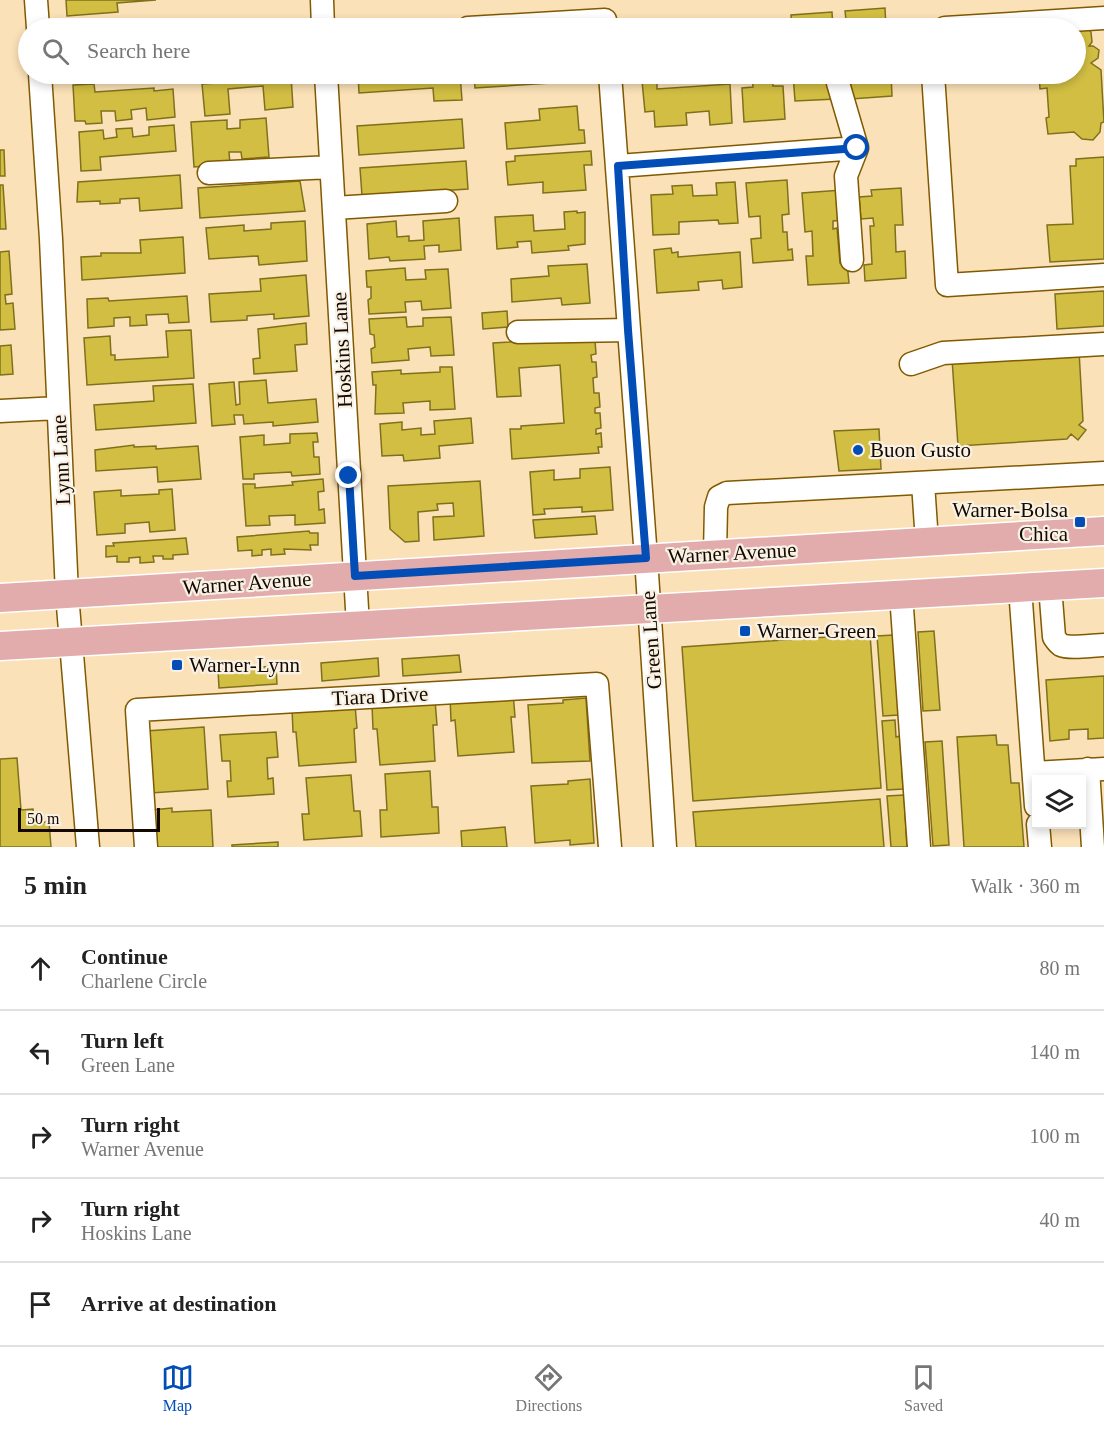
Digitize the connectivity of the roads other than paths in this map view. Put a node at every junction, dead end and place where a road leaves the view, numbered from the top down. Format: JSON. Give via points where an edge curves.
{"nodes":[{"id":1,"x":36,"y":0,"type":"edge"},
{"id":2,"x":322,"y":0,"type":"edge"},
{"id":3,"x":606,"y":16,"type":"edge"},
{"id":4,"x":37,"y":18,"type":"edge"},
{"id":5,"x":323,"y":18,"type":"edge"},
{"id":6,"x":583,"y":18,"type":"edge"},
{"id":7,"x":1104,"y":18,"type":"edge"},
{"id":8,"x":1086,"y":19,"type":"edge"},
{"id":9,"x":41,"y":84,"type":"edge"},
{"id":10,"x":327,"y":84,"type":"edge"},
{"id":11,"x":611,"y":84,"type":"edge"},
{"id":12,"x":838,"y":84,"type":"edge"},
{"id":13,"x":934,"y":84,"type":"edge"},
{"id":14,"x":857,"y":148,"type":"junction"},
{"id":15,"x":618,"y":166,"type":"junction"},
{"id":16,"x":331,"y":167,"type":"junction"},
{"id":17,"x":209,"y":173,"type":"dead end"},
{"id":18,"x":446,"y":201,"type":"dead end"},
{"id":19,"x":334,"y":208,"type":"junction"},
{"id":20,"x":852,"y":260,"type":"dead end"},
{"id":21,"x":1104,"y":275,"type":"edge"},
{"id":22,"x":628,"y":330,"type":"junction"},
{"id":23,"x":518,"y":332,"type":"dead end"},
{"id":24,"x":1104,"y":344,"type":"edge"},
{"id":25,"x":911,"y":364,"type":"dead end"},
{"id":26,"x":58,"y":408,"type":"junction"},
{"id":27,"x":0,"y":411,"type":"edge"},
{"id":28,"x":1104,"y":472,"type":"edge"},
{"id":29,"x":923,"y":483,"type":"junction"},
{"id":30,"x":1104,"y":531,"type":"edge"},
{"id":31,"x":927,"y":542,"type":"junction"},
{"id":32,"x":715,"y":554,"type":"junction"},
{"id":33,"x":646,"y":558,"type":"junction"},
{"id":34,"x":355,"y":576,"type":"junction"},
{"id":35,"x":1104,"y":584,"type":"edge"},
{"id":36,"x":1050,"y":586,"type":"junction"},
{"id":37,"x":1020,"y":588,"type":"junction"},
{"id":38,"x":67,"y":594,"type":"junction"},
{"id":39,"x":901,"y":594,"type":"junction"},
{"id":40,"x":0,"y":598,"type":"edge"},
{"id":41,"x":648,"y":608,"type":"junction"},
{"id":42,"x":358,"y":626,"type":"junction"},
{"id":43,"x":70,"y":642,"type":"junction"},
{"id":44,"x":0,"y":645,"type":"edge"},
{"id":45,"x":1104,"y":645,"type":"edge"},
{"id":46,"x":1096,"y":769,"type":"edge"},
{"id":47,"x":1034,"y":773,"type":"joint"},
{"id":48,"x":1038,"y":829,"type":"edge"},
{"id":49,"x":88,"y":847,"type":"edge"},
{"id":50,"x":146,"y":847,"type":"edge"},
{"id":51,"x":610,"y":847,"type":"edge"},
{"id":52,"x":665,"y":847,"type":"edge"},
{"id":53,"x":919,"y":847,"type":"edge"},
{"id":54,"x":1040,"y":847,"type":"edge"},
{"id":55,"x":1094,"y":847,"type":"edge"}],
"edges":[{"from":1,"to":4,"type":"street"},
{"from":2,"to":5,"type":"street"},
{"from":3,"to":6,"type":"street"},
{"from":7,"to":8,"type":"street"},
{"from":9,"to":26,"type":"street","name":"Lynn Lane"},
{"from":10,"to":16,"type":"street","name":"Hoskins Lane"},
{"from":11,"to":15,"type":"street","name":"Green Lane"},
{"from":12,"to":14,"type":"street"},
{"from":13,"to":21,"type":"street","via":[[948,285]]},
{"from":14,"to":15,"type":"street"},
{"from":14,"to":20,"type":"street","via":[[846,176]]},
{"from":15,"to":22,"type":"street","name":"Green Lane"},
{"from":16,"to":17,"type":"street"},
{"from":16,"to":19,"type":"street","name":"Hoskins Lane"},
{"from":18,"to":19,"type":"street"},
{"from":19,"to":34,"type":"street","name":"Hoskins Lane"},
{"from":22,"to":23,"type":"street"},
{"from":22,"to":33,"type":"street","name":"Green Lane"},
{"from":24,"to":25,"type":"street","via":[[943,353]]},
{"from":26,"to":27,"type":"street"},
{"from":26,"to":38,"type":"street","name":"Lynn Lane"},
{"from":28,"to":29,"type":"street"},
{"from":29,"to":31,"type":"street"},
{"from":29,"to":32,"type":"street","via":[[727,493],[719,497],[716,507]]},
{"from":30,"to":31,"type":"main road","name":"Warner Avenue"},
{"from":31,"to":32,"type":"main road","name":"Warner Avenue"},
{"from":32,"to":33,"type":"main road","name":"Warner Avenue"},
{"from":33,"to":34,"type":"main road","name":"Warner Avenue"},
{"from":33,"to":41,"type":"street","name":"Green Lane"},
{"from":34,"to":38,"type":"main road","name":"Warner Avenue"},
{"from":34,"to":42,"type":"street","name":"Hoskins Lane"},
{"from":35,"to":36,"type":"main road"},
{"from":36,"to":37,"type":"main road"},
{"from":36,"to":45,"type":"street","via":[[1054,637],[1058,642],[1072,646]]},
{"from":37,"to":39,"type":"main road"},
{"from":37,"to":47,"type":"street"},
{"from":38,"to":40,"type":"main road","name":"Warner Avenue"},
{"from":38,"to":43,"type":"street","name":"Lynn Lane"},
{"from":39,"to":41,"type":"main road"},
{"from":39,"to":53,"type":"street"},
{"from":41,"to":42,"type":"main road"},
{"from":41,"to":52,"type":"street","name":"Green Lane"},
{"from":42,"to":43,"type":"main road"},
{"from":43,"to":44,"type":"main road"},
{"from":43,"to":49,"type":"street","name":"Lynn Lane"},
{"from":46,"to":47,"type":"street"},
{"from":46,"to":55,"type":"street"},
{"from":48,"to":54,"type":"street"},
{"from":50,"to":51,"type":"street","name":"Tiara Drive","via":[[137,710],[597,684]]}]}
